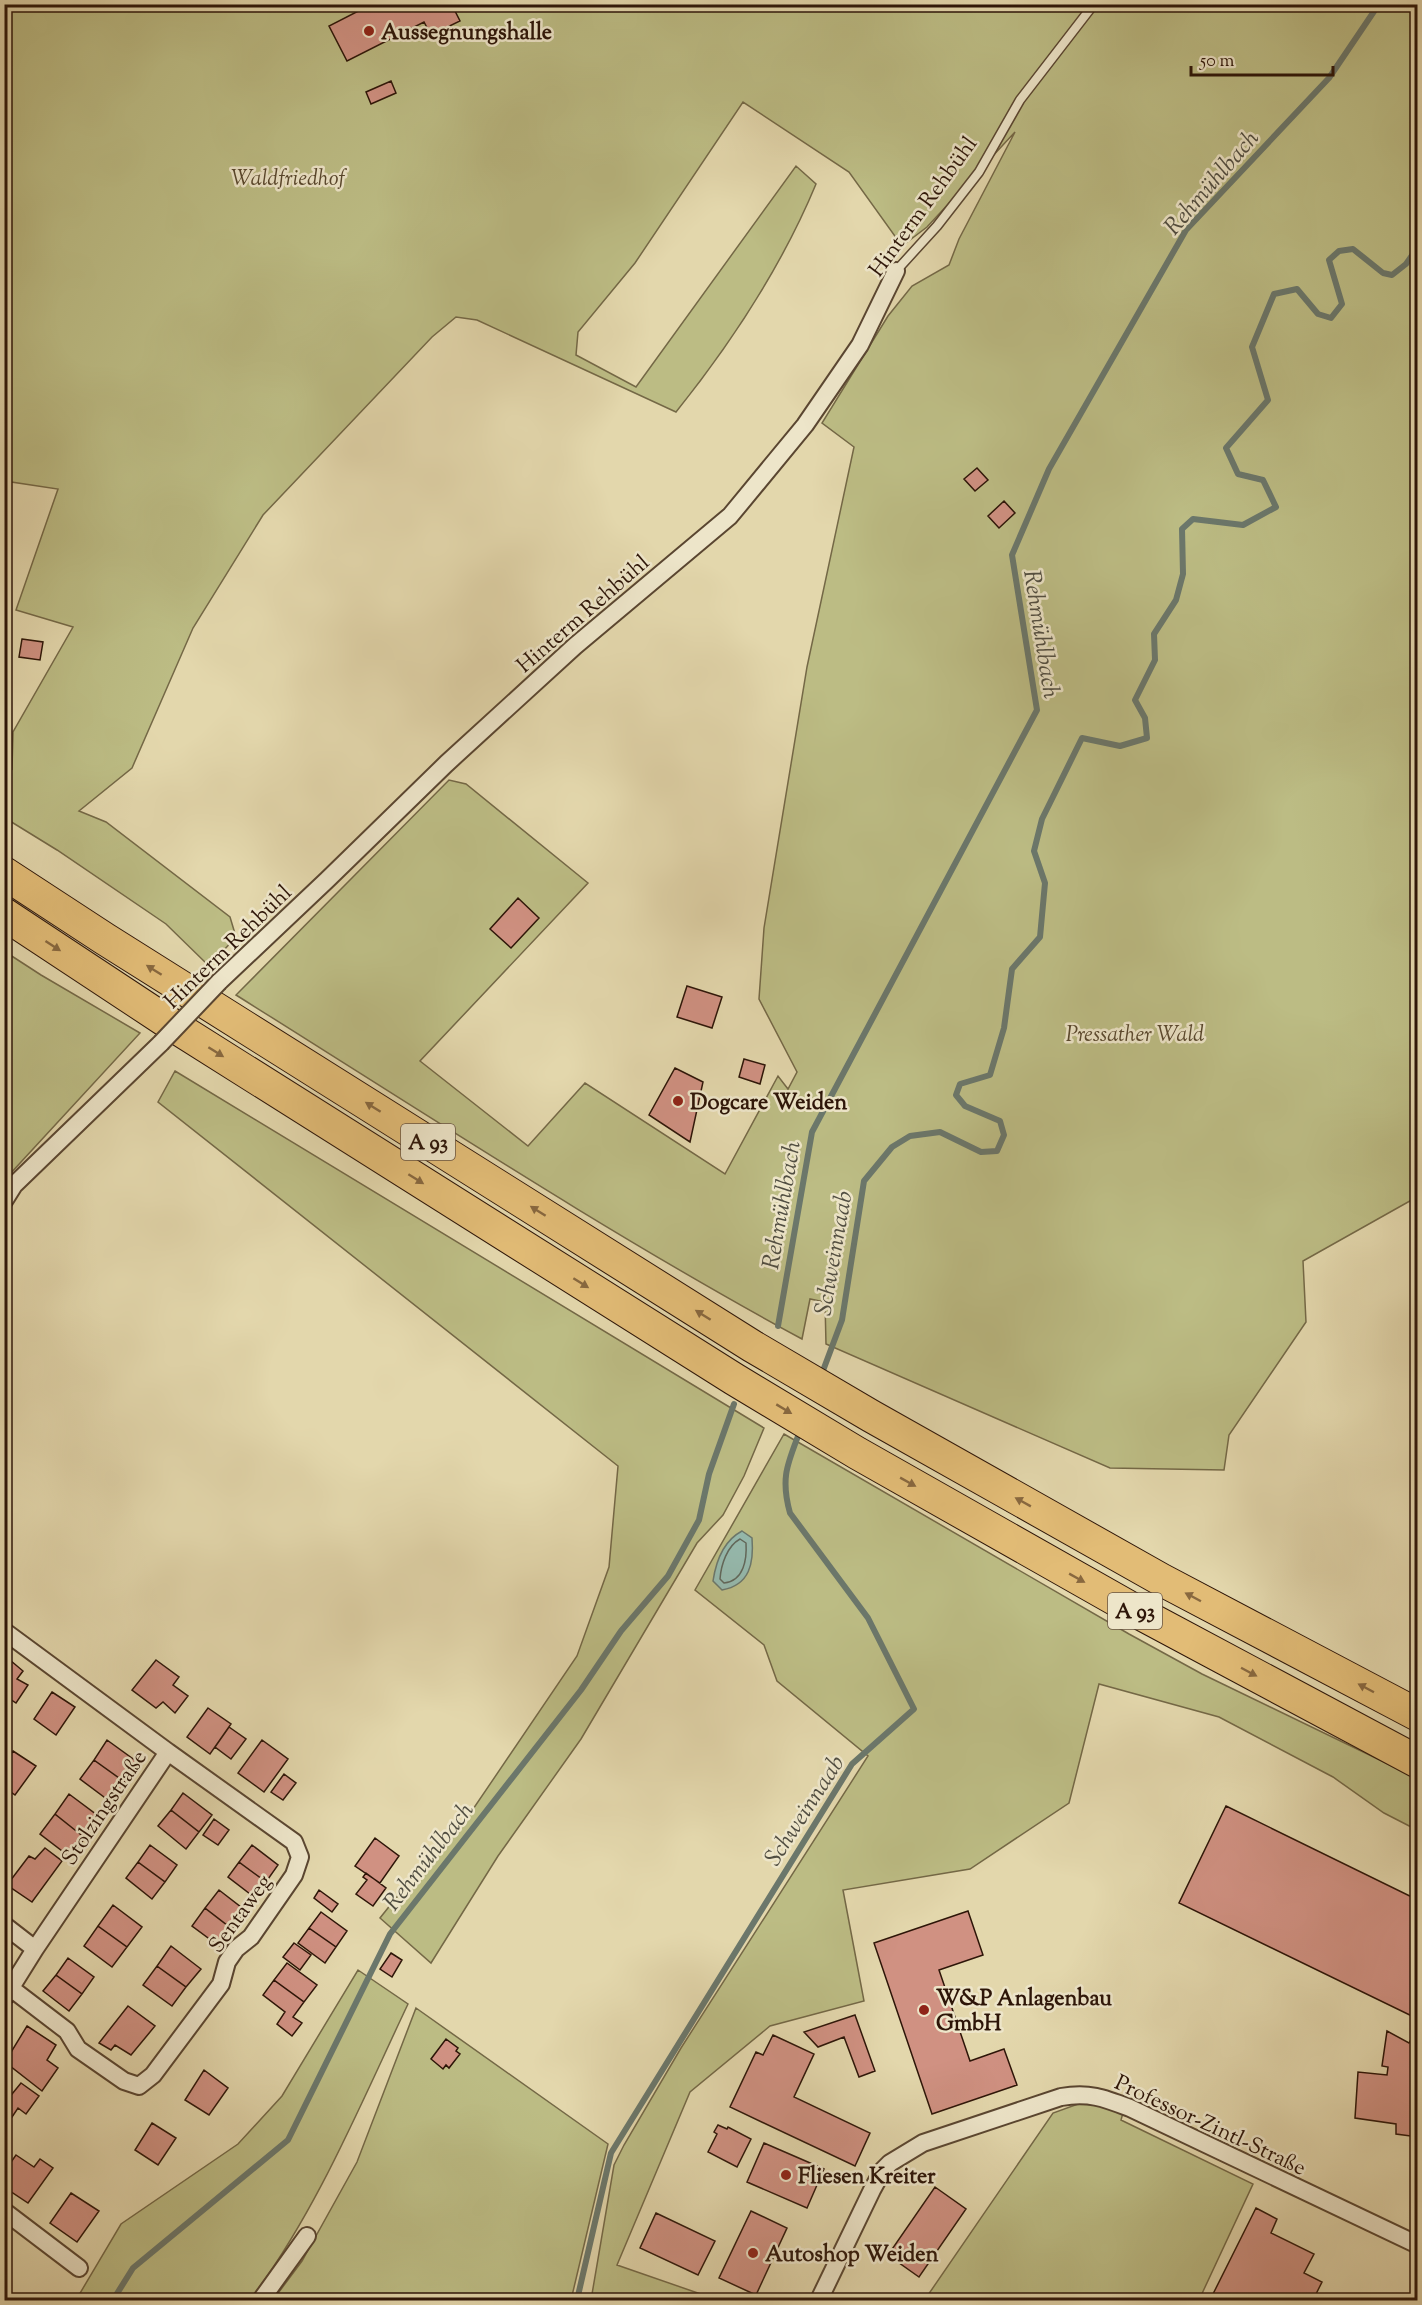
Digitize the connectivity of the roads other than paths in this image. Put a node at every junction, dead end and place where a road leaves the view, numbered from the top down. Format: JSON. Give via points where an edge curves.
{"nodes":[{"id":1,"x":1094,"y":4,"type":"edge"},
{"id":2,"x":896,"y":271,"type":"joint"},
{"id":3,"x":4,"y":873,"type":"edge"},
{"id":4,"x":4,"y":914,"type":"edge"},
{"id":5,"x":9,"y":1182,"type":"edge"},
{"id":6,"x":4,"y":1201,"type":"edge"},
{"id":7,"x":4,"y":1631,"type":"edge"},
{"id":8,"x":1418,"y":1715,"type":"edge"},
{"id":9,"x":168,"y":1752,"type":"junction"},
{"id":10,"x":1418,"y":1762,"type":"edge"},
{"id":11,"x":4,"y":1925,"type":"edge"},
{"id":12,"x":35,"y":1949,"type":"junction"},
{"id":13,"x":8,"y":1994,"type":"edge"},
{"id":14,"x":4,"y":2211,"type":"edge"},
{"id":15,"x":307,"y":2236,"type":"dead end"},
{"id":16,"x":1418,"y":2245,"type":"edge"},
{"id":17,"x":79,"y":2268,"type":"dead end"},
{"id":18,"x":261,"y":2301,"type":"edge"},
{"id":19,"x":819,"y":2301,"type":"edge"}],
"edges":[{"from":1,"to":2,"type":"lane","name":"Hinterm Rehbühl","via":[[1020,99],[979,172],[938,226]]},
{"from":2,"to":5,"type":"street","name":"Hinterm Rehbühl","bridge":true,"via":[[854,354],[805,425],[730,516],[575,646],[446,764],[219,982],[161,1043]]},
{"from":8,"to":3,"type":"highway","number":"A 93","one_way":true,"via":[[1162,1580],[752,1346]]},
{"from":4,"to":10,"type":"highway","number":"A 93","one_way":true,"via":[[166,1021],[857,1454],[1143,1615]]},
{"from":5,"to":6,"type":"street","name":"Hinterm Rehbühl"},
{"from":7,"to":9,"type":"street","name":"Stolzingstraße"},
{"from":9,"to":12,"type":"street","name":"Stolzingstraße"},
{"from":9,"to":13,"type":"street","name":"Sentaweg","via":[[294,1842],[300,1857],[294,1875],[251,1937],[226,1962],[221,1984],[153,2075],[139,2086],[124,2081],[78,2049],[67,2031]]},
{"from":11,"to":12,"type":"street"},
{"from":12,"to":13,"type":"street","name":"Stolzingstraße"},
{"from":14,"to":17,"type":"street"},
{"from":15,"to":18,"type":"street"},
{"from":16,"to":19,"type":"street","name":"Professor-Zintl-Straße","via":[[1130,2108],[1081,2094],[1061,2097],[923,2143],[890,2163],[872,2190]]}]}
